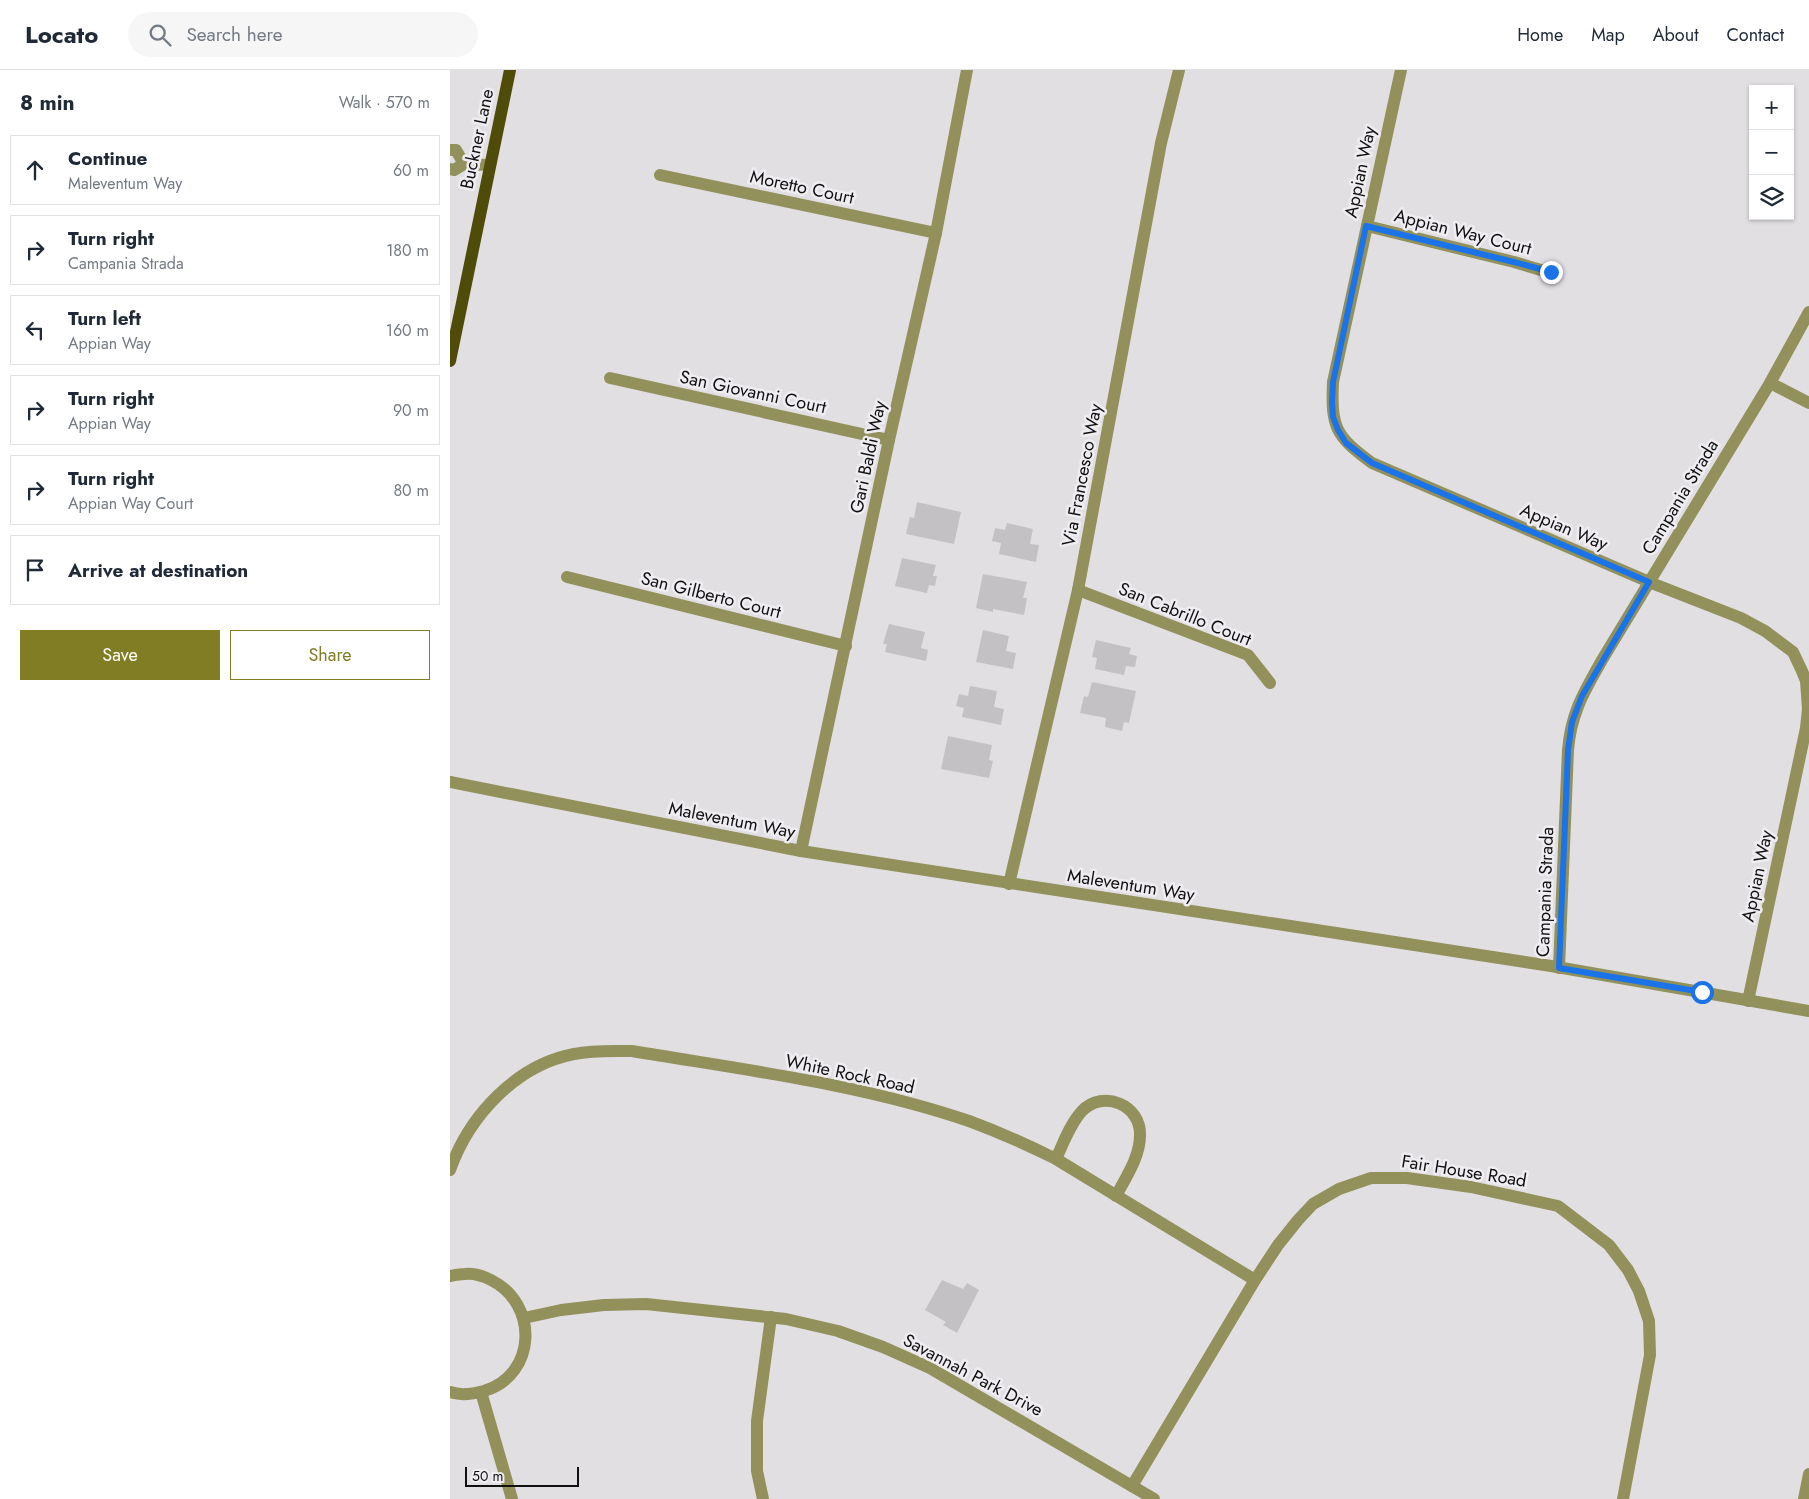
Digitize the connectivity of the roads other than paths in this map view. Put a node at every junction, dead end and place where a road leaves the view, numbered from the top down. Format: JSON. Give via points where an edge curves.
{"nodes":[{"id":1,"x":510,"y":70,"type":"edge"},
{"id":2,"x":967,"y":70,"type":"edge"},
{"id":3,"x":1179,"y":70,"type":"edge"},
{"id":4,"x":1401,"y":70,"type":"edge"},
{"id":5,"x":450,"y":150,"type":"edge"},
{"id":6,"x":464,"y":164,"type":"junction"},
{"id":7,"x":489,"y":165,"type":"junction"},
{"id":8,"x":450,"y":170,"type":"edge"},
{"id":9,"x":660,"y":175,"type":"dead end"},
{"id":10,"x":1366,"y":226,"type":"junction"},
{"id":11,"x":936,"y":233,"type":"junction"},
{"id":12,"x":1551,"y":272,"type":"dead end"},
{"id":13,"x":1809,"y":312,"type":"edge"},
{"id":14,"x":450,"y":362,"type":"edge"},
{"id":15,"x":610,"y":378,"type":"dead end"},
{"id":16,"x":1770,"y":383,"type":"junction"},
{"id":17,"x":1809,"y":403,"type":"edge"},
{"id":18,"x":889,"y":440,"type":"junction"},
{"id":19,"x":567,"y":577,"type":"dead end"},
{"id":20,"x":1649,"y":582,"type":"junction"},
{"id":21,"x":1078,"y":590,"type":"junction"},
{"id":22,"x":846,"y":646,"type":"junction"},
{"id":23,"x":1270,"y":683,"type":"dead end"},
{"id":24,"x":450,"y":782,"type":"edge"},
{"id":25,"x":801,"y":851,"type":"junction"},
{"id":26,"x":1009,"y":884,"type":"junction"},
{"id":27,"x":1559,"y":968,"type":"junction"},
{"id":28,"x":1748,"y":1001,"type":"junction"},
{"id":29,"x":1809,"y":1011,"type":"edge"},
{"id":30,"x":1056,"y":1159,"type":"junction"},
{"id":31,"x":450,"y":1170,"type":"edge"},
{"id":32,"x":1116,"y":1196,"type":"junction"},
{"id":33,"x":450,"y":1276,"type":"edge"},
{"id":34,"x":1255,"y":1280,"type":"junction"},
{"id":35,"x":772,"y":1317,"type":"junction"},
{"id":36,"x":524,"y":1318,"type":"junction"},
{"id":37,"x":450,"y":1392,"type":"edge"},
{"id":38,"x":481,"y":1392,"type":"junction"},
{"id":39,"x":1809,"y":1474,"type":"edge"},
{"id":40,"x":1132,"y":1486,"type":"junction"},
{"id":41,"x":512,"y":1499,"type":"edge"},
{"id":42,"x":763,"y":1499,"type":"edge"},
{"id":43,"x":1154,"y":1499,"type":"edge"},
{"id":44,"x":1623,"y":1499,"type":"edge"},
{"id":45,"x":1804,"y":1499,"type":"edge"}],
"edges":[{"from":1,"to":7,"type":"main road","name":"Buckner Lane"},
{"from":2,"to":11,"type":"street","name":"Gari Baldi Way"},
{"from":3,"to":21,"type":"street","name":"Via Francesco Way","via":[[1161,143]]},
{"from":4,"to":10,"type":"street","name":"Appian Way"},
{"from":5,"to":6,"type":"street","via":[[456,150]]},
{"from":6,"to":7,"type":"street"},
{"from":6,"to":8,"type":"street"},
{"from":7,"to":14,"type":"main road","name":"Buckner Lane"},
{"from":9,"to":11,"type":"street","name":"Moretto Court"},
{"from":10,"to":12,"type":"street","name":"Appian Way Court"},
{"from":10,"to":20,"type":"street","name":"Appian Way","via":[[1333,382],[1333,417],[1346,443],[1372,463]]},
{"from":11,"to":18,"type":"street","name":"Gari Baldi Way"},
{"from":13,"to":16,"type":"street","name":"Campania Strada"},
{"from":15,"to":18,"type":"street","name":"San Giovanni Court"},
{"from":16,"to":17,"type":"street"},
{"from":16,"to":20,"type":"street","name":"Campania Strada"},
{"from":18,"to":22,"type":"street","name":"Gari Baldi Way"},
{"from":19,"to":22,"type":"street","name":"San Gilberto Court"},
{"from":20,"to":27,"type":"street","name":"Campania Strada","via":[[1582,696],[1572,722],[1568,750]]},
{"from":20,"to":28,"type":"street","name":"Appian Way","via":[[1741,618],[1765,631],[1793,652],[1806,681],[1806,728]]},
{"from":21,"to":23,"type":"street","name":"San Cabrillo Court","via":[[1248,655]]},
{"from":21,"to":26,"type":"street","name":"Via Francesco Way"},
{"from":22,"to":25,"type":"street","name":"Gari Baldi Way"},
{"from":24,"to":25,"type":"street","name":"Maleventum Way"},
{"from":25,"to":26,"type":"street","name":"Maleventum Way"},
{"from":26,"to":27,"type":"street","name":"Maleventum Way"},
{"from":27,"to":28,"type":"street","name":"Maleventum Way"},
{"from":28,"to":29,"type":"street","name":"Maleventum Way"},
{"from":30,"to":31,"type":"street","name":"White Rock Road","via":[[969,1122],[894,1099],[705,1063],[632,1051],[604,1051],[573,1054],[542,1064],[514,1081],[478,1118]]},
{"from":30,"to":32,"type":"street","name":"White Rock Road"},
{"from":30,"to":32,"type":"street","via":[[1082,1111],[1095,1102],[1108,1100],[1120,1104],[1135,1115],[1140,1134],[1138,1150]]},
{"from":32,"to":34,"type":"street","name":"White Rock Road"},
{"from":33,"to":36,"type":"street","via":[[483,1276],[502,1285],[513,1296]]},
{"from":34,"to":40,"type":"street","name":"Fair House Road"},
{"from":34,"to":44,"type":"street","name":"Fair House Road","via":[[1278,1245],[1313,1204],[1372,1178],[1407,1178],[1471,1187],[1558,1206],[1608,1245],[1618,1257],[1639,1291],[1649,1321],[1650,1355]]},
{"from":35,"to":36,"type":"street","name":"Savannah Park Drive","via":[[646,1304],[604,1305]]},
{"from":35,"to":40,"type":"street","name":"Savannah Park Drive","via":[[838,1331],[930,1368]]},
{"from":35,"to":42,"type":"street","via":[[757,1421],[757,1471]]},
{"from":36,"to":38,"type":"street","via":[[526,1338],[519,1363],[508,1378]]},
{"from":37,"to":38,"type":"street"},
{"from":38,"to":41,"type":"street"},
{"from":39,"to":45,"type":"street"},
{"from":40,"to":43,"type":"street","name":"Savannah Park Drive"}]}
